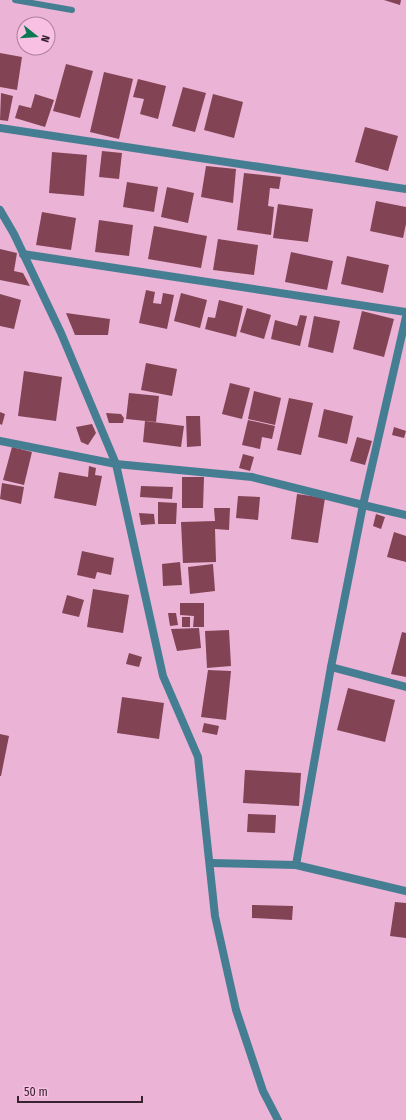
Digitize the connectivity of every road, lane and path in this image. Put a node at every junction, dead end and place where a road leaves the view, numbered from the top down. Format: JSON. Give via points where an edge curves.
{"nodes":[{"id":1,"x":15,"y":0,"type":"edge"},
{"id":2,"x":72,"y":10,"type":"dead end"},
{"id":3,"x":0,"y":128,"type":"edge"},
{"id":4,"x":406,"y":189,"type":"edge"},
{"id":5,"x":0,"y":210,"type":"edge"},
{"id":6,"x":23,"y":254,"type":"junction"},
{"id":7,"x":406,"y":312,"type":"edge"},
{"id":8,"x":406,"y":317,"type":"edge"},
{"id":9,"x":0,"y":441,"type":"edge"},
{"id":10,"x":116,"y":464,"type":"junction"},
{"id":11,"x":363,"y":505,"type":"junction"},
{"id":12,"x":406,"y":515,"type":"edge"},
{"id":13,"x":331,"y":667,"type":"junction"},
{"id":14,"x":406,"y":687,"type":"edge"},
{"id":15,"x":210,"y":863,"type":"junction"},
{"id":16,"x":296,"y":865,"type":"junction"},
{"id":17,"x":406,"y":891,"type":"edge"},
{"id":18,"x":278,"y":1120,"type":"edge"}],
"edges":[{"from":1,"to":2,"type":"lane"},
{"from":3,"to":4,"type":"street"},
{"from":5,"to":6,"type":"street"},
{"from":6,"to":7,"type":"street"},
{"from":6,"to":10,"type":"street","via":[[61,333]]},
{"from":8,"to":11,"type":"street"},
{"from":9,"to":10,"type":"street"},
{"from":10,"to":11,"type":"street","via":[[252,477]]},
{"from":10,"to":15,"type":"street","via":[[163,676],[198,757]]},
{"from":11,"to":12,"type":"street"},
{"from":11,"to":13,"type":"street"},
{"from":13,"to":14,"type":"street"},
{"from":13,"to":16,"type":"street"},
{"from":15,"to":16,"type":"street"},
{"from":15,"to":18,"type":"street","via":[[215,916],[236,1010],[263,1091]]},
{"from":16,"to":17,"type":"street"}]}
